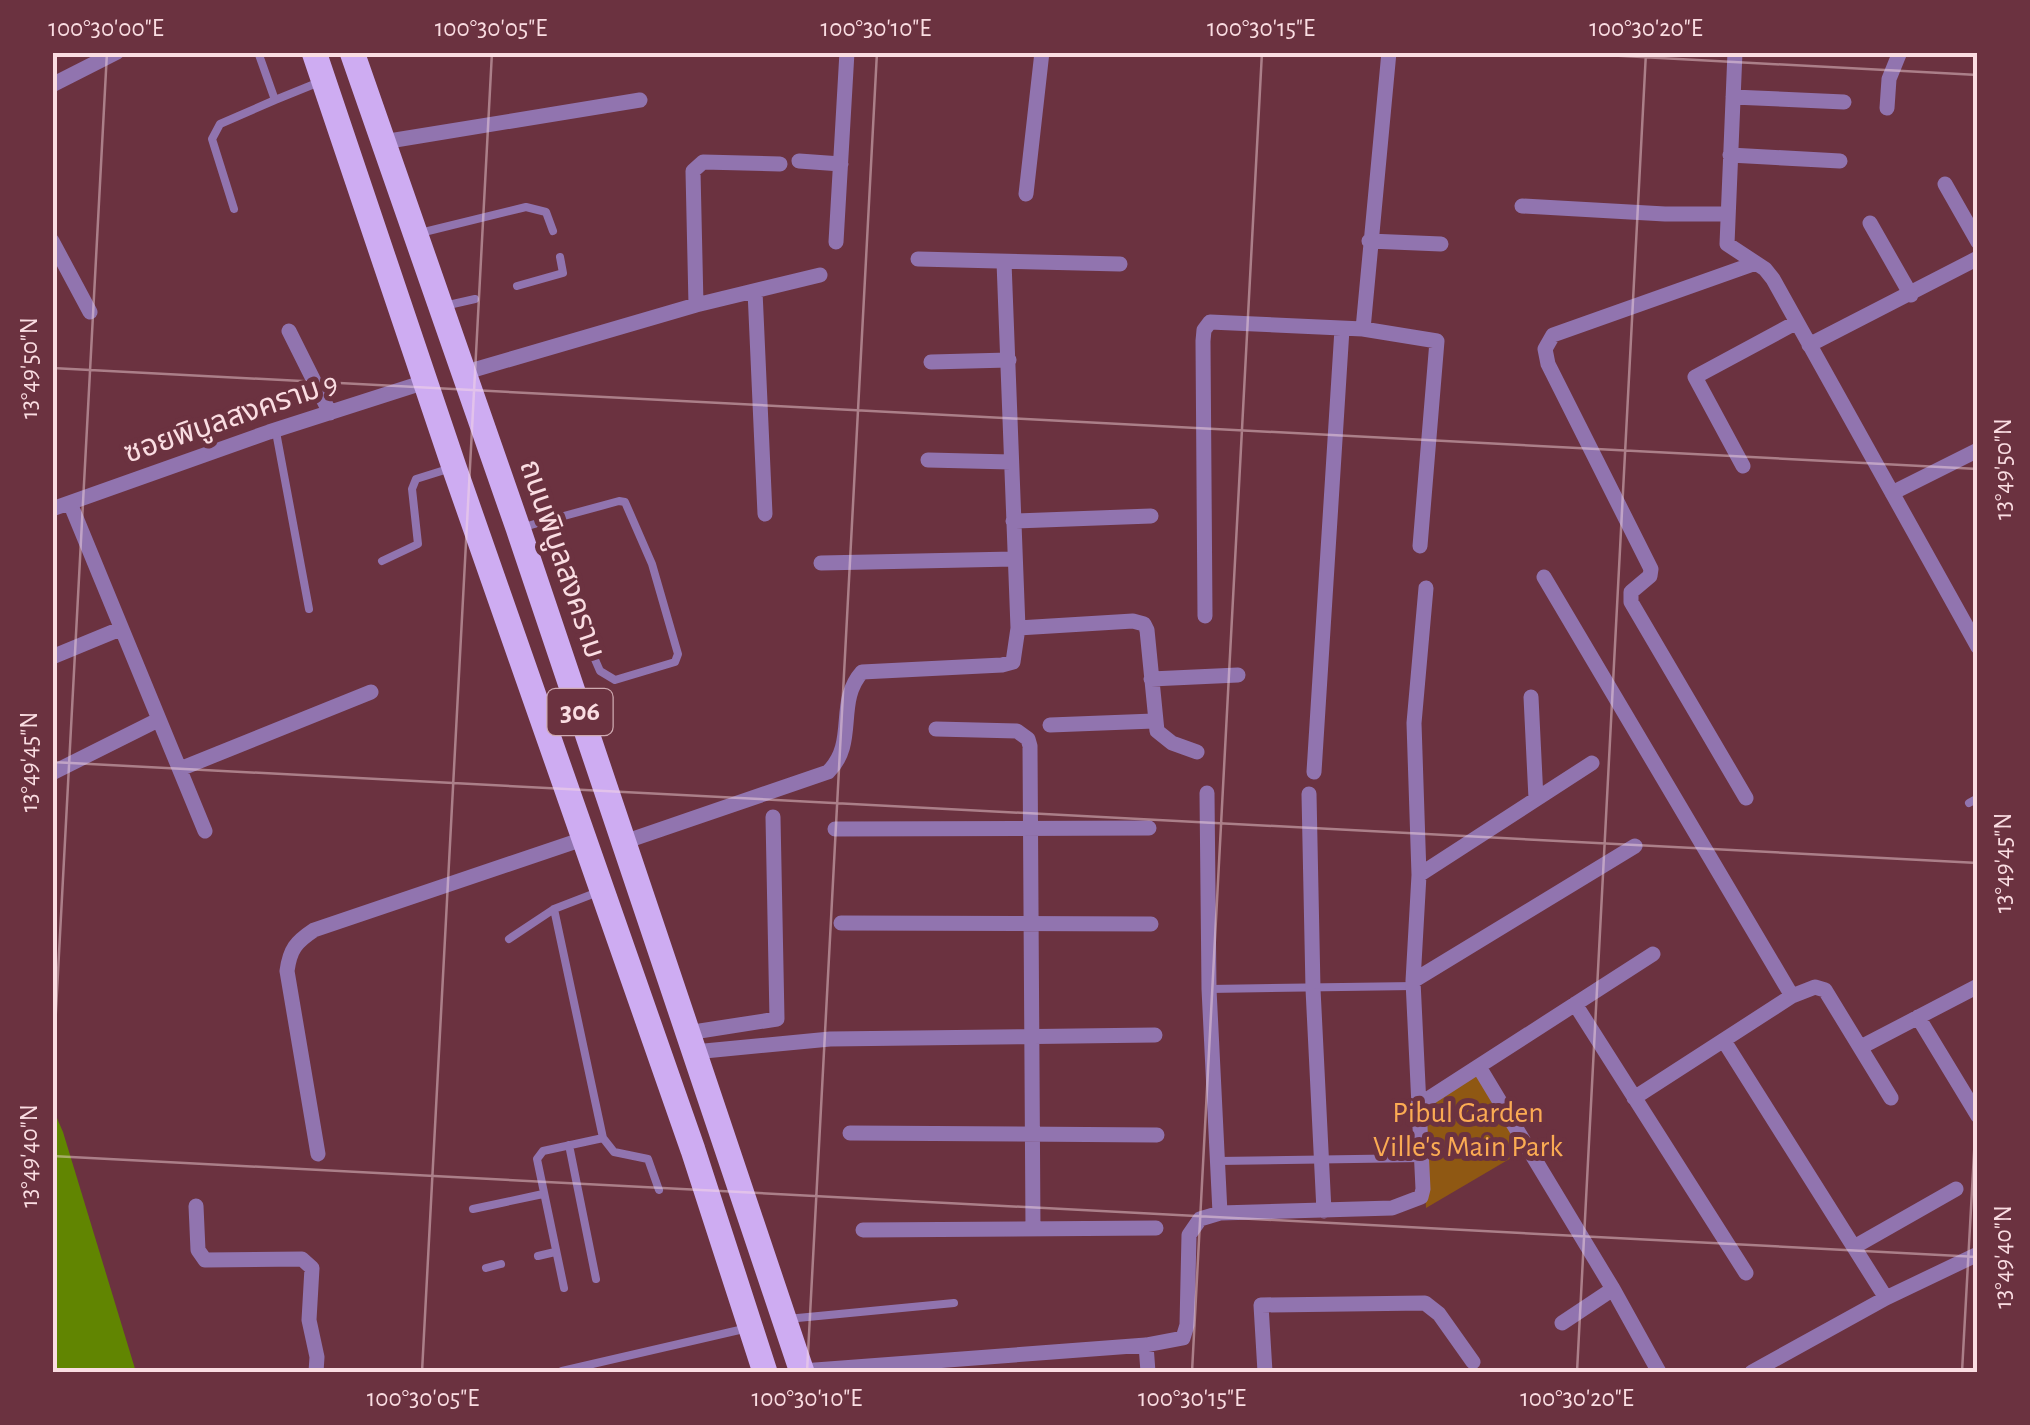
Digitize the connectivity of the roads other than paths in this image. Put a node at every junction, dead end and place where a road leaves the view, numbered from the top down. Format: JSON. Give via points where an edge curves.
{"nodes":[{"id":1,"x":75,"y":52,"type":"edge"},
{"id":2,"x":116,"y":52,"type":"edge"},
{"id":3,"x":258,"y":52,"type":"edge"},
{"id":4,"x":314,"y":52,"type":"edge"},
{"id":5,"x":352,"y":52,"type":"edge"},
{"id":6,"x":847,"y":52,"type":"edge"},
{"id":7,"x":1042,"y":52,"type":"edge"},
{"id":8,"x":1389,"y":52,"type":"edge"},
{"id":9,"x":1735,"y":52,"type":"edge"},
{"id":10,"x":1900,"y":52,"type":"edge"},
{"id":11,"x":87,"y":68,"type":"junction"},
{"id":12,"x":324,"y":80,"type":"junction"},
{"id":13,"x":52,"y":86,"type":"edge"},
{"id":14,"x":1733,"y":96,"type":"junction"},
{"id":15,"x":275,"y":100,"type":"junction"},
{"id":16,"x":640,"y":100,"type":"dead end"},
{"id":17,"x":1844,"y":102,"type":"dead end"},
{"id":18,"x":1887,"y":108,"type":"dead end"},
{"id":19,"x":383,"y":142,"type":"junction"},
{"id":20,"x":1730,"y":155,"type":"junction"},
{"id":21,"x":799,"y":161,"type":"dead end"},
{"id":22,"x":1840,"y":161,"type":"dead end"},
{"id":23,"x":780,"y":164,"type":"dead end"},
{"id":24,"x":841,"y":164,"type":"junction"},
{"id":25,"x":1946,"y":184,"type":"dead end"},
{"id":26,"x":1026,"y":194,"type":"dead end"},
{"id":27,"x":1522,"y":206,"type":"dead end"},
{"id":28,"x":234,"y":210,"type":"dead end"},
{"id":29,"x":1727,"y":214,"type":"junction"},
{"id":30,"x":1870,"y":224,"type":"dead end"},
{"id":31,"x":553,"y":231,"type":"dead end"},
{"id":32,"x":416,"y":234,"type":"junction"},
{"id":33,"x":52,"y":241,"type":"edge"},
{"id":34,"x":1369,"y":241,"type":"junction"},
{"id":35,"x":836,"y":242,"type":"dead end"},
{"id":36,"x":1978,"y":242,"type":"edge"},
{"id":37,"x":1440,"y":244,"type":"dead end"},
{"id":38,"x":560,"y":257,"type":"dead end"},
{"id":39,"x":1978,"y":258,"type":"edge"},
{"id":40,"x":918,"y":259,"type":"dead end"},
{"id":41,"x":1004,"y":262,"type":"junction"},
{"id":42,"x":1756,"y":262,"type":"junction"},
{"id":43,"x":1120,"y":264,"type":"dead end"},
{"id":44,"x":820,"y":275,"type":"dead end"},
{"id":45,"x":516,"y":286,"type":"dead end"},
{"id":46,"x":755,"y":291,"type":"junction"},
{"id":47,"x":1911,"y":294,"type":"junction"},
{"id":48,"x":475,"y":299,"type":"dead end"},
{"id":49,"x":696,"y":305,"type":"junction"},
{"id":50,"x":440,"y":308,"type":"junction"},
{"id":51,"x":90,"y":312,"type":"dead end"},
{"id":52,"x":1796,"y":322,"type":"junction"},
{"id":53,"x":1342,"y":329,"type":"junction"},
{"id":54,"x":1363,"y":329,"type":"junction"},
{"id":55,"x":288,"y":332,"type":"dead end"},
{"id":56,"x":1809,"y":344,"type":"junction"},
{"id":57,"x":1009,"y":360,"type":"junction"},
{"id":58,"x":931,"y":362,"type":"dead end"},
{"id":59,"x":463,"y":373,"type":"junction"},
{"id":60,"x":428,"y":381,"type":"junction"},
{"id":61,"x":330,"y":412,"type":"junction"},
{"id":62,"x":276,"y":430,"type":"junction"},
{"id":63,"x":1978,"y":450,"type":"edge"},
{"id":64,"x":928,"y":460,"type":"dead end"},
{"id":65,"x":1011,"y":462,"type":"junction"},
{"id":66,"x":1743,"y":466,"type":"dead end"},
{"id":67,"x":454,"y":467,"type":"junction"},
{"id":68,"x":1892,"y":493,"type":"junction"},
{"id":69,"x":70,"y":503,"type":"junction"},
{"id":70,"x":52,"y":509,"type":"edge"},
{"id":71,"x":764,"y":514,"type":"dead end"},
{"id":72,"x":1151,"y":516,"type":"dead end"},
{"id":73,"x":544,"y":520,"type":"junction"},
{"id":74,"x":1012,"y":522,"type":"junction"},
{"id":75,"x":518,"y":528,"type":"junction"},
{"id":76,"x":1420,"y":546,"type":"dead end"},
{"id":77,"x":1014,"y":559,"type":"junction"},
{"id":78,"x":382,"y":561,"type":"dead end"},
{"id":79,"x":821,"y":563,"type":"dead end"},
{"id":80,"x":1544,"y":576,"type":"dead end"},
{"id":81,"x":1426,"y":588,"type":"dead end"},
{"id":82,"x":310,"y":609,"type":"dead end"},
{"id":83,"x":1205,"y":616,"type":"dead end"},
{"id":84,"x":1970,"y":616,"type":"edge"},
{"id":85,"x":1018,"y":628,"type":"junction"},
{"id":86,"x":120,"y":629,"type":"junction"},
{"id":87,"x":586,"y":640,"type":"junction"},
{"id":88,"x":1978,"y":647,"type":"edge"},
{"id":89,"x":559,"y":650,"type":"junction"},
{"id":90,"x":52,"y":657,"type":"edge"},
{"id":91,"x":1238,"y":674,"type":"dead end"},
{"id":92,"x":1152,"y":678,"type":"junction"},
{"id":93,"x":371,"y":692,"type":"dead end"},
{"id":94,"x":1531,"y":697,"type":"dead end"},
{"id":95,"x":158,"y":720,"type":"junction"},
{"id":96,"x":1154,"y":722,"type":"junction"},
{"id":97,"x":1050,"y":724,"type":"dead end"},
{"id":98,"x":936,"y":729,"type":"dead end"},
{"id":99,"x":1197,"y":752,"type":"dead end"},
{"id":100,"x":1592,"y":763,"type":"dead end"},
{"id":101,"x":180,"y":768,"type":"junction"},
{"id":102,"x":1314,"y":772,"type":"dead end"},
{"id":103,"x":52,"y":773,"type":"edge"},
{"id":104,"x":1207,"y":792,"type":"dead end"},
{"id":105,"x":1309,"y":794,"type":"dead end"},
{"id":106,"x":1746,"y":798,"type":"dead end"},
{"id":107,"x":1536,"y":799,"type":"junction"},
{"id":108,"x":773,"y":817,"type":"dead end"},
{"id":109,"x":1030,"y":828,"type":"junction"},
{"id":110,"x":1149,"y":828,"type":"dead end"},
{"id":111,"x":834,"y":829,"type":"dead end"},
{"id":112,"x":205,"y":831,"type":"dead end"},
{"id":113,"x":586,"y":838,"type":"junction"},
{"id":114,"x":624,"y":842,"type":"junction"},
{"id":115,"x":1636,"y":846,"type":"dead end"},
{"id":116,"x":1419,"y":875,"type":"junction"},
{"id":117,"x":604,"y":890,"type":"junction"},
{"id":118,"x":554,"y":909,"type":"junction"},
{"id":119,"x":841,"y":923,"type":"dead end"},
{"id":120,"x":1031,"y":923,"type":"junction"},
{"id":121,"x":1151,"y":924,"type":"dead end"},
{"id":122,"x":510,"y":939,"type":"dead end"},
{"id":123,"x":1652,"y":954,"type":"dead end"},
{"id":124,"x":1413,"y":984,"type":"junction"},
{"id":125,"x":1978,"y":986,"type":"edge"},
{"id":126,"x":1209,"y":989,"type":"junction"},
{"id":127,"x":1313,"y":989,"type":"junction"},
{"id":128,"x":1792,"y":996,"type":"junction"},
{"id":129,"x":1575,"y":1004,"type":"junction"},
{"id":130,"x":1918,"y":1017,"type":"junction"},
{"id":131,"x":1156,"y":1035,"type":"dead end"},
{"id":132,"x":1032,"y":1037,"type":"junction"},
{"id":133,"x":1724,"y":1041,"type":"junction"},
{"id":134,"x":690,"y":1042,"type":"junction"},
{"id":135,"x":1862,"y":1047,"type":"junction"},
{"id":136,"x":1479,"y":1067,"type":"junction"},
{"id":137,"x":1634,"y":1098,"type":"junction"},
{"id":138,"x":1892,"y":1098,"type":"dead end"},
{"id":139,"x":1420,"y":1104,"type":"junction"},
{"id":140,"x":1978,"y":1116,"type":"edge"},
{"id":141,"x":850,"y":1133,"type":"dead end"},
{"id":142,"x":1157,"y":1134,"type":"dead end"},
{"id":143,"x":1034,"y":1136,"type":"junction"},
{"id":144,"x":603,"y":1138,"type":"junction"},
{"id":145,"x":568,"y":1145,"type":"junction"},
{"id":146,"x":318,"y":1154,"type":"dead end"},
{"id":147,"x":1422,"y":1158,"type":"junction"},
{"id":148,"x":1322,"y":1159,"type":"junction"},
{"id":149,"x":1218,"y":1161,"type":"junction"},
{"id":150,"x":1956,"y":1189,"type":"dead end"},
{"id":151,"x":659,"y":1190,"type":"dead end"},
{"id":152,"x":543,"y":1194,"type":"junction"},
{"id":153,"x":196,"y":1206,"type":"dead end"},
{"id":154,"x":474,"y":1209,"type":"dead end"},
{"id":155,"x":1324,"y":1211,"type":"junction"},
{"id":156,"x":1220,"y":1213,"type":"junction"},
{"id":157,"x":1156,"y":1228,"type":"dead end"},
{"id":158,"x":1033,"y":1229,"type":"junction"},
{"id":159,"x":863,"y":1230,"type":"dead end"},
{"id":160,"x":1854,"y":1248,"type":"junction"},
{"id":161,"x":555,"y":1252,"type":"junction"},
{"id":162,"x":1978,"y":1254,"type":"edge"},
{"id":163,"x":538,"y":1256,"type":"dead end"},
{"id":164,"x":501,"y":1264,"type":"dead end"},
{"id":165,"x":486,"y":1268,"type":"dead end"},
{"id":166,"x":1746,"y":1273,"type":"dead end"},
{"id":167,"x":596,"y":1280,"type":"dead end"},
{"id":168,"x":564,"y":1288,"type":"dead end"},
{"id":169,"x":1613,"y":1289,"type":"junction"},
{"id":170,"x":1886,"y":1298,"type":"junction"},
{"id":171,"x":954,"y":1303,"type":"dead end"},
{"id":172,"x":783,"y":1320,"type":"junction"},
{"id":173,"x":1562,"y":1324,"type":"dead end"},
{"id":174,"x":750,"y":1327,"type":"junction"},
{"id":175,"x":1146,"y":1345,"type":"junction"},
{"id":176,"x":1036,"y":1353,"type":"junction"},
{"id":177,"x":1472,"y":1362,"type":"dead end"},
{"id":178,"x":562,"y":1371,"type":"edge"},
{"id":179,"x":316,"y":1372,"type":"edge"},
{"id":180,"x":764,"y":1372,"type":"edge"},
{"id":181,"x":802,"y":1372,"type":"edge"},
{"id":182,"x":1037,"y":1372,"type":"edge"},
{"id":183,"x":1148,"y":1372,"type":"edge"},
{"id":184,"x":1265,"y":1372,"type":"edge"},
{"id":185,"x":1658,"y":1372,"type":"edge"},
{"id":186,"x":1752,"y":1372,"type":"edge"}],
"edges":[{"from":1,"to":11,"type":"street"},
{"from":2,"to":11,"type":"street"},
{"from":3,"to":15,"type":"lane"},
{"from":4,"to":12,"type":"main road","number":"306"},
{"from":5,"to":19,"type":"main road","name":"ถนนพิบูลสงคราม","number":"306"},
{"from":6,"to":24,"type":"street"},
{"from":7,"to":26,"type":"street"},
{"from":8,"to":34,"type":"street"},
{"from":9,"to":14,"type":"street"},
{"from":10,"to":18,"type":"street","via":[[1888,79]]},
{"from":11,"to":13,"type":"street"},
{"from":12,"to":15,"type":"lane"},
{"from":12,"to":60,"type":"main road","number":"306"},
{"from":14,"to":17,"type":"street"},
{"from":14,"to":20,"type":"street"},
{"from":15,"to":28,"type":"lane","via":[[220,124],[212,139]]},
{"from":16,"to":19,"type":"street"},
{"from":19,"to":32,"type":"main road","name":"ถนนพิบูลสงคราม","number":"306"},
{"from":20,"to":22,"type":"street"},
{"from":20,"to":29,"type":"street"},
{"from":21,"to":24,"type":"street"},
{"from":23,"to":49,"type":"street","via":[[702,162],[693,172]]},
{"from":24,"to":35,"type":"street"},
{"from":25,"to":36,"type":"street"},
{"from":27,"to":29,"type":"street"},
{"from":29,"to":42,"type":"street","via":[[1728,244]]},
{"from":30,"to":47,"type":"street"},
{"from":31,"to":32,"type":"lane","via":[[546,212],[526,208]]},
{"from":32,"to":50,"type":"main road","name":"ถนนพิบูลสงคราม","number":"306"},
{"from":33,"to":51,"type":"street"},
{"from":34,"to":37,"type":"street"},
{"from":34,"to":54,"type":"street"},
{"from":38,"to":45,"type":"lane","via":[[563,273]]},
{"from":39,"to":47,"type":"street"},
{"from":40,"to":41,"type":"street"},
{"from":41,"to":43,"type":"street"},
{"from":41,"to":57,"type":"street"},
{"from":42,"to":52,"type":"street"},
{"from":42,"to":106,"type":"street","via":[[1553,335],[1545,348],[1651,568],[1631,592],[1631,602]]},
{"from":44,"to":46,"type":"street"},
{"from":46,"to":49,"type":"street"},
{"from":46,"to":71,"type":"street"},
{"from":47,"to":56,"type":"street"},
{"from":48,"to":50,"type":"lane"},
{"from":49,"to":59,"type":"street"},
{"from":50,"to":59,"type":"main road","name":"ถนนพิบูลสงคราม","number":"306"},
{"from":52,"to":56,"type":"street"},
{"from":52,"to":66,"type":"street","via":[[1695,377]]},
{"from":53,"to":54,"type":"street"},
{"from":53,"to":83,"type":"street","via":[[1206,324]]},
{"from":53,"to":102,"type":"street"},
{"from":54,"to":76,"type":"street","via":[[1437,340]]},
{"from":55,"to":61,"type":"street"},
{"from":56,"to":68,"type":"street"},
{"from":57,"to":58,"type":"street"},
{"from":57,"to":65,"type":"street"},
{"from":59,"to":60,"type":"main road"},
{"from":59,"to":75,"type":"main road","name":"ถนนพิบูลสงคราม","number":"306"},
{"from":60,"to":61,"type":"street","name":"ซอยพิบูลสงคราม 9"},
{"from":60,"to":67,"type":"main road","number":"306"},
{"from":61,"to":62,"type":"street","name":"ซอยพิบูลสงคราม 9"},
{"from":62,"to":69,"type":"street","name":"ซอยพิบูลสงคราม 9"},
{"from":62,"to":82,"type":"lane"},
{"from":63,"to":68,"type":"street"},
{"from":64,"to":65,"type":"street"},
{"from":65,"to":74,"type":"street"},
{"from":67,"to":78,"type":"lane","via":[[416,478],[418,544]]},
{"from":67,"to":113,"type":"main road","number":"306"},
{"from":68,"to":84,"type":"street"},
{"from":69,"to":70,"type":"street","name":"ซอยพิบูลสงคราม 9"},
{"from":69,"to":86,"type":"street"},
{"from":72,"to":74,"type":"street"},
{"from":73,"to":75,"type":"lane"},
{"from":73,"to":87,"type":"lane"},
{"from":73,"to":87,"type":"lane","via":[[618,501],[630,507],[678,654],[675,662],[614,680],[600,671]]},
{"from":74,"to":77,"type":"street"},
{"from":75,"to":89,"type":"main road","name":"ถนนพิบูลสงคราม","number":"306"},
{"from":77,"to":79,"type":"street"},
{"from":77,"to":85,"type":"street"},
{"from":80,"to":128,"type":"street"},
{"from":81,"to":116,"type":"street","via":[[1414,724]]},
{"from":84,"to":88,"type":"street"},
{"from":85,"to":92,"type":"street","via":[[1144,624]]},
{"from":85,"to":114,"type":"street","via":[[1014,662],[862,672],[849,688],[845,748],[828,772]]},
{"from":86,"to":90,"type":"street"},
{"from":86,"to":95,"type":"street"},
{"from":87,"to":89,"type":"lane"},
{"from":89,"to":114,"type":"main road","name":"ถนนพิบูลสงคราม","number":"306"},
{"from":91,"to":92,"type":"street"},
{"from":92,"to":96,"type":"street"},
{"from":93,"to":101,"type":"street"},
{"from":94,"to":107,"type":"street"},
{"from":95,"to":101,"type":"street"},
{"from":95,"to":103,"type":"street"},
{"from":96,"to":97,"type":"street"},
{"from":96,"to":99,"type":"street","via":[[1161,736]]},
{"from":98,"to":109,"type":"street","via":[[1024,734],[1030,746]]},
{"from":100,"to":107,"type":"street"},
{"from":101,"to":112,"type":"street"},
{"from":104,"to":126,"type":"street"},
{"from":105,"to":127,"type":"street"},
{"from":107,"to":116,"type":"street"},
{"from":108,"to":134,"type":"street","via":[[778,1019]]},
{"from":109,"to":110,"type":"street"},
{"from":109,"to":111,"type":"street"},
{"from":109,"to":120,"type":"street"},
{"from":113,"to":117,"type":"main road","number":"306"},
{"from":113,"to":146,"type":"street","via":[[298,940],[288,971]]},
{"from":114,"to":134,"type":"main road","name":"ถนนพิบูลสงคราม","number":"306"},
{"from":115,"to":124,"type":"street"},
{"from":116,"to":124,"type":"street"},
{"from":117,"to":118,"type":"lane"},
{"from":117,"to":174,"type":"main road","number":"306"},
{"from":118,"to":122,"type":"lane"},
{"from":118,"to":144,"type":"lane"},
{"from":119,"to":120,"type":"street"},
{"from":120,"to":121,"type":"street"},
{"from":120,"to":132,"type":"street"},
{"from":123,"to":129,"type":"street"},
{"from":124,"to":127,"type":"lane"},
{"from":124,"to":139,"type":"street"},
{"from":125,"to":130,"type":"street"},
{"from":126,"to":127,"type":"lane"},
{"from":126,"to":149,"type":"street"},
{"from":127,"to":148,"type":"street"},
{"from":128,"to":133,"type":"street"},
{"from":128,"to":135,"type":"street","via":[[1825,990]]},
{"from":129,"to":136,"type":"street"},
{"from":129,"to":137,"type":"street"},
{"from":130,"to":135,"type":"street"},
{"from":130,"to":140,"type":"street"},
{"from":131,"to":132,"type":"street"},
{"from":132,"to":134,"type":"street"},
{"from":132,"to":143,"type":"street"},
{"from":133,"to":137,"type":"street"},
{"from":133,"to":160,"type":"street"},
{"from":134,"to":172,"type":"main road","name":"ถนนพิบูลสงคราม","number":"306"},
{"from":135,"to":138,"type":"street"},
{"from":136,"to":139,"type":"street"},
{"from":136,"to":169,"type":"street"},
{"from":137,"to":166,"type":"street"},
{"from":139,"to":147,"type":"street"},
{"from":141,"to":143,"type":"street"},
{"from":142,"to":143,"type":"street"},
{"from":143,"to":158,"type":"street"},
{"from":144,"to":145,"type":"lane"},
{"from":144,"to":151,"type":"lane","via":[[614,1152],[648,1159]]},
{"from":145,"to":152,"type":"lane","via":[[539,1154]]},
{"from":145,"to":167,"type":"lane"},
{"from":147,"to":148,"type":"lane"},
{"from":147,"to":155,"type":"street","via":[[1421,1197],[1392,1208]]},
{"from":148,"to":149,"type":"lane"},
{"from":148,"to":155,"type":"street"},
{"from":149,"to":156,"type":"street"},
{"from":150,"to":160,"type":"street"},
{"from":152,"to":154,"type":"lane"},
{"from":152,"to":161,"type":"lane"},
{"from":153,"to":179,"type":"street","via":[[198,1250],[205,1260],[308,1262]]},
{"from":155,"to":156,"type":"street"},
{"from":156,"to":175,"type":"street","via":[[1200,1218],[1189,1235],[1186,1334]]},
{"from":157,"to":158,"type":"street"},
{"from":158,"to":159,"type":"street"},
{"from":160,"to":170,"type":"street"},
{"from":161,"to":163,"type":"lane"},
{"from":161,"to":168,"type":"lane"},
{"from":162,"to":170,"type":"street"},
{"from":164,"to":165,"type":"lane"},
{"from":169,"to":173,"type":"street"},
{"from":169,"to":185,"type":"street"},
{"from":170,"to":186,"type":"street"},
{"from":171,"to":172,"type":"lane"},
{"from":172,"to":181,"type":"main road","name":"ถนนพิบูลสงคราม","number":"306"},
{"from":174,"to":178,"type":"lane"},
{"from":174,"to":180,"type":"main road","number":"306"},
{"from":175,"to":176,"type":"street"},
{"from":175,"to":183,"type":"street"},
{"from":176,"to":181,"type":"street"},
{"from":176,"to":182,"type":"street"},
{"from":177,"to":184,"type":"street","via":[[1425,1303],[1261,1305]]}]}
